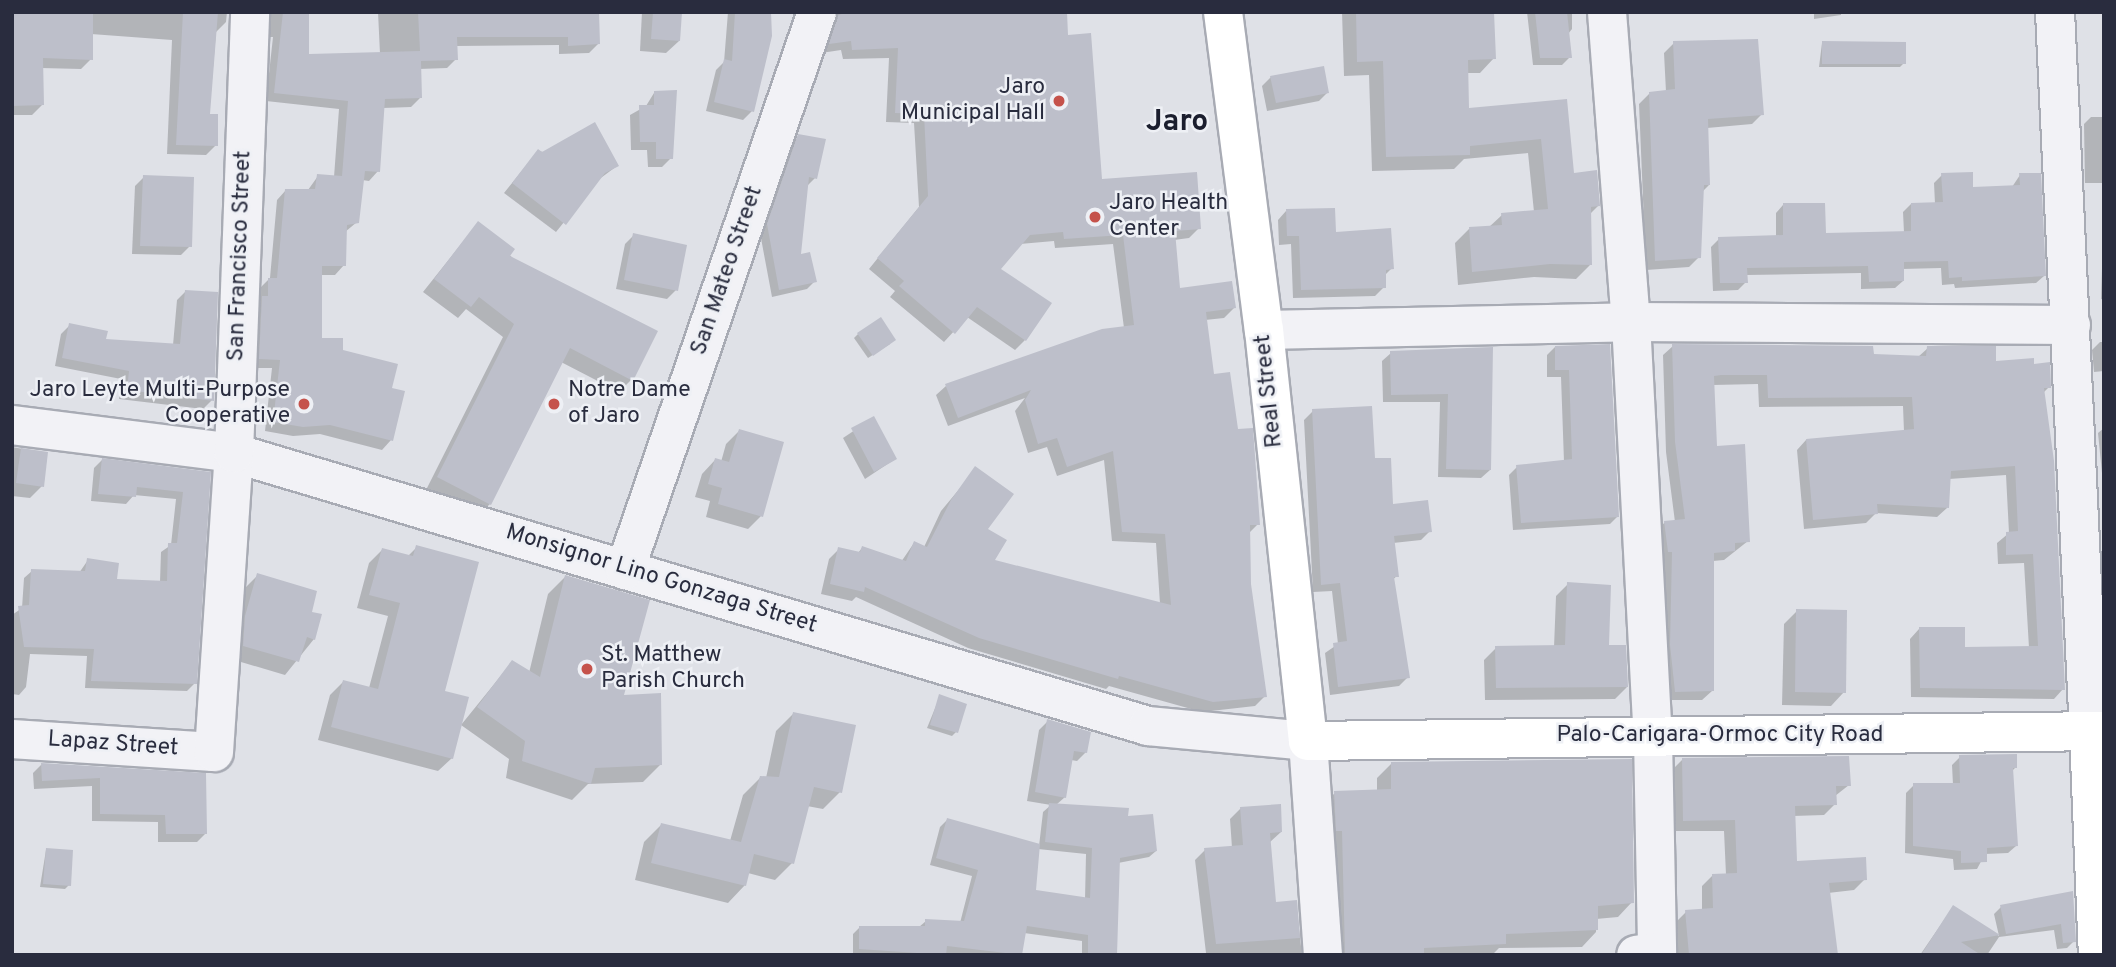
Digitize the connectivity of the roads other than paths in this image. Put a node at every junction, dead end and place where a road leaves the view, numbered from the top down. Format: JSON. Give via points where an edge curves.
{"nodes":[{"id":1,"x":250,"y":12,"type":"edge"},
{"id":2,"x":817,"y":12,"type":"edge"},
{"id":3,"x":1223,"y":12,"type":"edge"},
{"id":4,"x":1607,"y":12,"type":"edge"},
{"id":5,"x":2055,"y":12,"type":"edge"},
{"id":6,"x":1631,"y":322,"type":"junction"},
{"id":7,"x":2071,"y":325,"type":"junction"},
{"id":8,"x":1264,"y":330,"type":"junction"},
{"id":9,"x":12,"y":425,"type":"edge"},
{"id":10,"x":234,"y":453,"type":"junction"},
{"id":11,"x":625,"y":570,"type":"junction"},
{"id":12,"x":2096,"y":732,"type":"edge"},
{"id":13,"x":1653,"y":737,"type":"junction"},
{"id":14,"x":12,"y":739,"type":"edge"},
{"id":15,"x":1322,"y":739,"type":"junction"},
{"id":16,"x":214,"y":752,"type":"joint"},
{"id":17,"x":1322,"y":955,"type":"edge"},
{"id":18,"x":1636,"y":955,"type":"edge"},
{"id":19,"x":2098,"y":955,"type":"edge"}],
"edges":[{"from":1,"to":10,"type":"street","name":"San Francisco Street"},
{"from":2,"to":11,"type":"street","name":"San Mateo Street"},
{"from":3,"to":8,"type":"main road","name":"Real Street"},
{"from":4,"to":6,"type":"street"},
{"from":5,"to":7,"type":"street"},
{"from":6,"to":7,"type":"street"},
{"from":6,"to":8,"type":"street"},
{"from":6,"to":13,"type":"street"},
{"from":7,"to":12,"type":"street"},
{"from":8,"to":15,"type":"main road","name":"Real Street"},
{"from":9,"to":10,"type":"street","name":"Monsignor Lino Gonzaga Street"},
{"from":10,"to":11,"type":"street","name":"Monsignor Lino Gonzaga Street"},
{"from":10,"to":16,"type":"street","name":"San Francisco Street"},
{"from":11,"to":15,"type":"street","name":"Monsignor Lino Gonzaga Street","via":[[1148,726]]},
{"from":12,"to":13,"type":"main road","name":"Palo-Carigara-Ormoc City Road"},
{"from":12,"to":19,"type":"main road"},
{"from":13,"to":15,"type":"main road","name":"Palo-Carigara-Ormoc City Road"},
{"from":13,"to":18,"type":"street","via":[[1657,953]]},
{"from":14,"to":16,"type":"street","name":"Lapaz Street"},
{"from":15,"to":17,"type":"street"}]}
